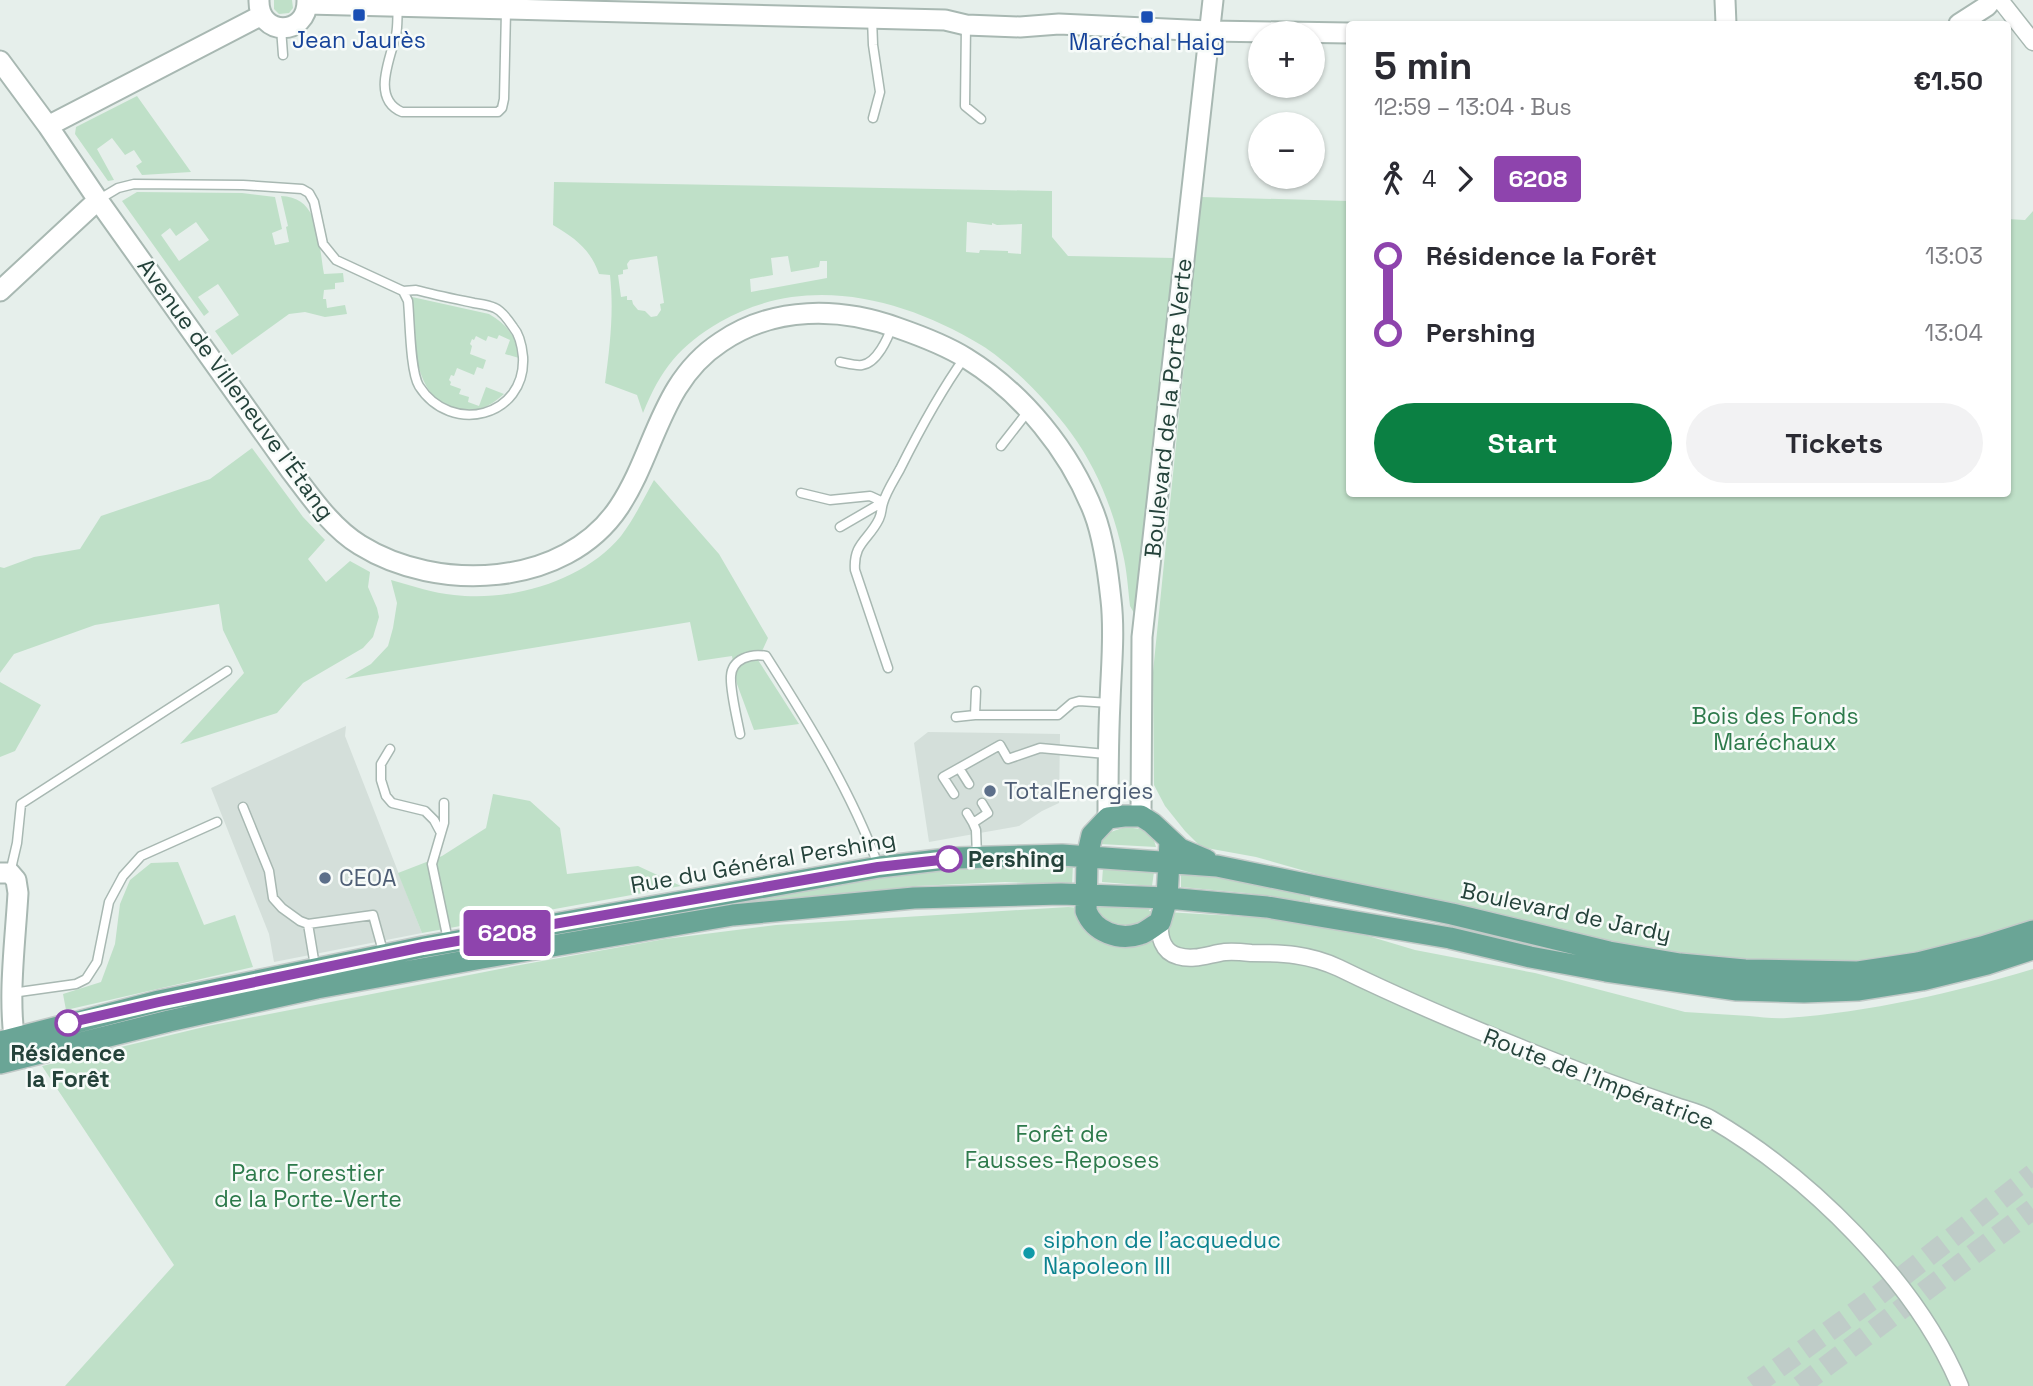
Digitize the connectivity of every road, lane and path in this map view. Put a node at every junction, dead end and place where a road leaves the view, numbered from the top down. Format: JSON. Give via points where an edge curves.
{"nodes":[{"id":1,"x":1213,"y":0,"type":"edge"},
{"id":2,"x":1726,"y":0,"type":"edge"},
{"id":3,"x":1992,"y":0,"type":"edge"},
{"id":4,"x":2000,"y":0,"type":"edge"},
{"id":5,"x":307,"y":2,"type":"edge"},
{"id":6,"x":398,"y":6,"type":"junction"},
{"id":7,"x":261,"y":8,"type":"edge"},
{"id":8,"x":506,"y":9,"type":"junction"},
{"id":9,"x":872,"y":18,"type":"junction"},
{"id":10,"x":1726,"y":21,"type":"edge"},
{"id":11,"x":1963,"y":21,"type":"edge"},
{"id":12,"x":966,"y":25,"type":"junction"},
{"id":13,"x":281,"y":28,"type":"junction"},
{"id":14,"x":1209,"y":31,"type":"junction"},
{"id":15,"x":1346,"y":33,"type":"edge"},
{"id":16,"x":2033,"y":42,"type":"edge"},
{"id":17,"x":283,"y":55,"type":"dead end"},
{"id":18,"x":0,"y":61,"type":"edge"},
{"id":19,"x":873,"y":118,"type":"dead end"},
{"id":20,"x":981,"y":119,"type":"dead end"},
{"id":21,"x":48,"y":126,"type":"junction"},
{"id":22,"x":98,"y":200,"type":"junction"},
{"id":23,"x":0,"y":291,"type":"edge"},
{"id":24,"x":403,"y":291,"type":"junction"},
{"id":25,"x":892,"y":326,"type":"junction"},
{"id":26,"x":965,"y":357,"type":"junction"},
{"id":27,"x":840,"y":362,"type":"dead end"},
{"id":28,"x":1029,"y":410,"type":"junction"},
{"id":29,"x":1001,"y":446,"type":"dead end"},
{"id":30,"x":801,"y":493,"type":"dead end"},
{"id":31,"x":883,"y":502,"type":"junction"},
{"id":32,"x":840,"y":527,"type":"dead end"},
{"id":33,"x":888,"y":667,"type":"dead end"},
{"id":34,"x":227,"y":671,"type":"dead end"},
{"id":35,"x":976,"y":691,"type":"dead end"},
{"id":36,"x":1110,"y":702,"type":"junction"},
{"id":37,"x":975,"y":715,"type":"junction"},
{"id":38,"x":956,"y":717,"type":"dead end"},
{"id":39,"x":740,"y":734,"type":"dead end"},
{"id":40,"x":390,"y":749,"type":"dead end"},
{"id":41,"x":1109,"y":754,"type":"junction"},
{"id":42,"x":959,"y":768,"type":"junction"},
{"id":43,"x":969,"y":784,"type":"dead end"},
{"id":44,"x":954,"y":794,"type":"dead end"},
{"id":45,"x":444,"y":803,"type":"dead end"},
{"id":46,"x":982,"y":803,"type":"dead end"},
{"id":47,"x":243,"y":807,"type":"dead end"},
{"id":48,"x":967,"y":813,"type":"dead end"},
{"id":49,"x":1140,"y":816,"type":"junction"},
{"id":50,"x":1108,"y":818,"type":"junction"},
{"id":51,"x":217,"y":822,"type":"dead end"},
{"id":52,"x":973,"y":823,"type":"junction"},
{"id":53,"x":441,"y":833,"type":"junction"},
{"id":54,"x":1170,"y":852,"type":"junction"},
{"id":55,"x":977,"y":857,"type":"junction"},
{"id":56,"x":1087,"y":857,"type":"junction"},
{"id":57,"x":878,"y":867,"type":"junction"},
{"id":58,"x":5,"y":873,"type":"edge"},
{"id":59,"x":1086,"y":895,"type":"junction"},
{"id":60,"x":1167,"y":898,"type":"junction"},
{"id":61,"x":1160,"y":922,"type":"junction"},
{"id":62,"x":308,"y":924,"type":"junction"},
{"id":63,"x":2033,"y":931,"type":"edge"},
{"id":64,"x":2033,"y":949,"type":"edge"},
{"id":65,"x":451,"y":953,"type":"junction"},
{"id":66,"x":384,"y":956,"type":"junction"},
{"id":67,"x":316,"y":969,"type":"junction"},
{"id":68,"x":12,"y":993,"type":"junction"},
{"id":69,"x":8,"y":1050,"type":"edge"},
{"id":70,"x":1960,"y":1386,"type":"edge"}],
"edges":[{"from":1,"to":14,"type":"street","name":"Boulevard de la Porte Verte"},
{"from":2,"to":10,"type":"street"},
{"from":3,"to":11,"type":"street"},
{"from":4,"to":16,"type":"street"},
{"from":5,"to":6,"type":"street"},
{"from":5,"to":13,"type":"street","via":[[306,12],[296,24]]},
{"from":6,"to":8,"type":"street"},
{"from":6,"to":8,"type":"lane","via":[[384,84],[387,100],[402,112],[498,113],[504,99]]},
{"from":7,"to":13,"type":"street","via":[[273,26]]},
{"from":7,"to":21,"type":"street"},
{"from":8,"to":9,"type":"street","via":[[617,7]]},
{"from":9,"to":12,"type":"street"},
{"from":9,"to":19,"type":"lane","via":[[880,92]]},
{"from":12,"to":14,"type":"street"},
{"from":12,"to":20,"type":"lane","via":[[965,106]]},
{"from":13,"to":17,"type":"lane"},
{"from":14,"to":15,"type":"street"},
{"from":14,"to":49,"type":"street","name":"Boulevard de la Porte Verte","via":[[1142,637]]},
{"from":18,"to":21,"type":"street","name":"Avenue de Villeneuve l'Étang"},
{"from":21,"to":22,"type":"street","name":"Avenue de Villeneuve l'Étang"},
{"from":22,"to":23,"type":"street"},
{"from":22,"to":24,"type":"lane","via":[[134,184],[302,189],[314,202],[323,244],[336,260]]},
{"from":22,"to":25,"type":"street","name":"Avenue de Villeneuve l'Étang","via":[[323,512],[358,544],[381,556],[447,574],[491,576],[531,568],[579,547],[602,528],[629,489],[665,407],[685,374],[723,340],[772,318],[801,313],[858,316]]},
{"from":24,"to":24,"type":"lane","via":[[495,308],[517,332],[522,346],[520,381],[512,395],[499,406],[469,416],[442,409],[430,398],[414,373],[408,301]]},
{"from":25,"to":26,"type":"street","name":"Avenue de Villeneuve l'Étang"},
{"from":25,"to":27,"type":"lane","via":[[884,346],[866,364]]},
{"from":26,"to":28,"type":"street","name":"Avenue de Villeneuve l'Étang"},
{"from":26,"to":31,"type":"lane"},
{"from":28,"to":29,"type":"lane"},
{"from":28,"to":36,"type":"street","name":"Avenue de Villeneuve l'Étang","via":[[1061,451],[1095,515],[1112,601]]},
{"from":30,"to":31,"type":"lane","via":[[830,500],[870,496]]},
{"from":31,"to":32,"type":"lane"},
{"from":31,"to":33,"type":"lane","via":[[875,528],[854,558]]},
{"from":34,"to":58,"type":"lane","via":[[21,804],[17,843]]},
{"from":35,"to":37,"type":"lane"},
{"from":36,"to":37,"type":"lane","via":[[1079,701],[1058,715]]},
{"from":36,"to":41,"type":"street","name":"Avenue de Villeneuve l'Étang"},
{"from":37,"to":38,"type":"lane"},
{"from":39,"to":57,"type":"lane","via":[[733,667],[755,654],[766,656],[855,811]]},
{"from":40,"to":53,"type":"lane","via":[[381,764],[386,796],[392,803],[425,811]]},
{"from":41,"to":42,"type":"lane","via":[[1040,748],[1008,759],[1000,745]]},
{"from":41,"to":50,"type":"street","name":"Avenue de Villeneuve l'Étang"},
{"from":42,"to":43,"type":"lane"},
{"from":42,"to":44,"type":"lane","via":[[943,777]]},
{"from":45,"to":53,"type":"lane"},
{"from":46,"to":52,"type":"lane","via":[[988,813]]},
{"from":47,"to":62,"type":"lane","via":[[269,871],[272,898]]},
{"from":48,"to":52,"type":"lane"},
{"from":49,"to":50,"type":"main road"},
{"from":49,"to":54,"type":"main road","name":"Boulevard de Jardy","via":[[1152,823]]},
{"from":50,"to":56,"type":"main road","via":[[1092,835]]},
{"from":51,"to":68,"type":"lane","via":[[141,856],[123,876],[109,902],[97,962],[86,979]]},
{"from":52,"to":55,"type":"lane"},
{"from":53,"to":65,"type":"lane","via":[[432,864]]},
{"from":54,"to":56,"type":"main road"},
{"from":54,"to":60,"type":"main road"},
{"from":54,"to":63,"type":"main road","name":"Boulevard de Jardy","via":[[1180,849],[1217,866],[1609,952],[1745,970],[1858,972],[1919,963]]},
{"from":55,"to":56,"type":"main road","name":"Rue du Général Pershing"},
{"from":55,"to":57,"type":"main road","name":"Rue du Général Pershing"},
{"from":56,"to":59,"type":"main road"},
{"from":57,"to":65,"type":"main road","name":"Rue du Général Pershing"},
{"from":58,"to":68,"type":"street","via":[[16,880],[18,894]]},
{"from":59,"to":60,"type":"main road","name":"Boulevard de Jardy"},
{"from":59,"to":61,"type":"main road","via":[[1089,919],[1103,931],[1121,937],[1140,934]]},
{"from":59,"to":65,"type":"main road","name":"Rue du Général Pershing","via":[[914,898],[733,915]]},
{"from":60,"to":61,"type":"main road"},
{"from":60,"to":64,"type":"main road","name":"Boulevard de Jardy","via":[[1267,907],[1606,971],[1737,990],[1859,990],[1922,980]]},
{"from":61,"to":70,"type":"street","name":"Route de l'Impératrice","via":[[1164,947],[1176,956],[1293,953],[1313,959],[1498,1040],[1709,1118],[1781,1166],[1850,1229],[1925,1321]]},
{"from":62,"to":66,"type":"lane","via":[[373,915]]},
{"from":62,"to":67,"type":"lane"},
{"from":65,"to":66,"type":"main road","name":"Rue du Général Pershing"},
{"from":65,"to":69,"type":"main road","name":"Rue du Général Pershing","via":[[169,1021]]},
{"from":66,"to":67,"type":"main road","name":"Rue du Général Pershing"},
{"from":67,"to":69,"type":"main road","name":"Rue du Général Pershing","via":[[77,1021]]},
{"from":68,"to":69,"type":"street"}]}
